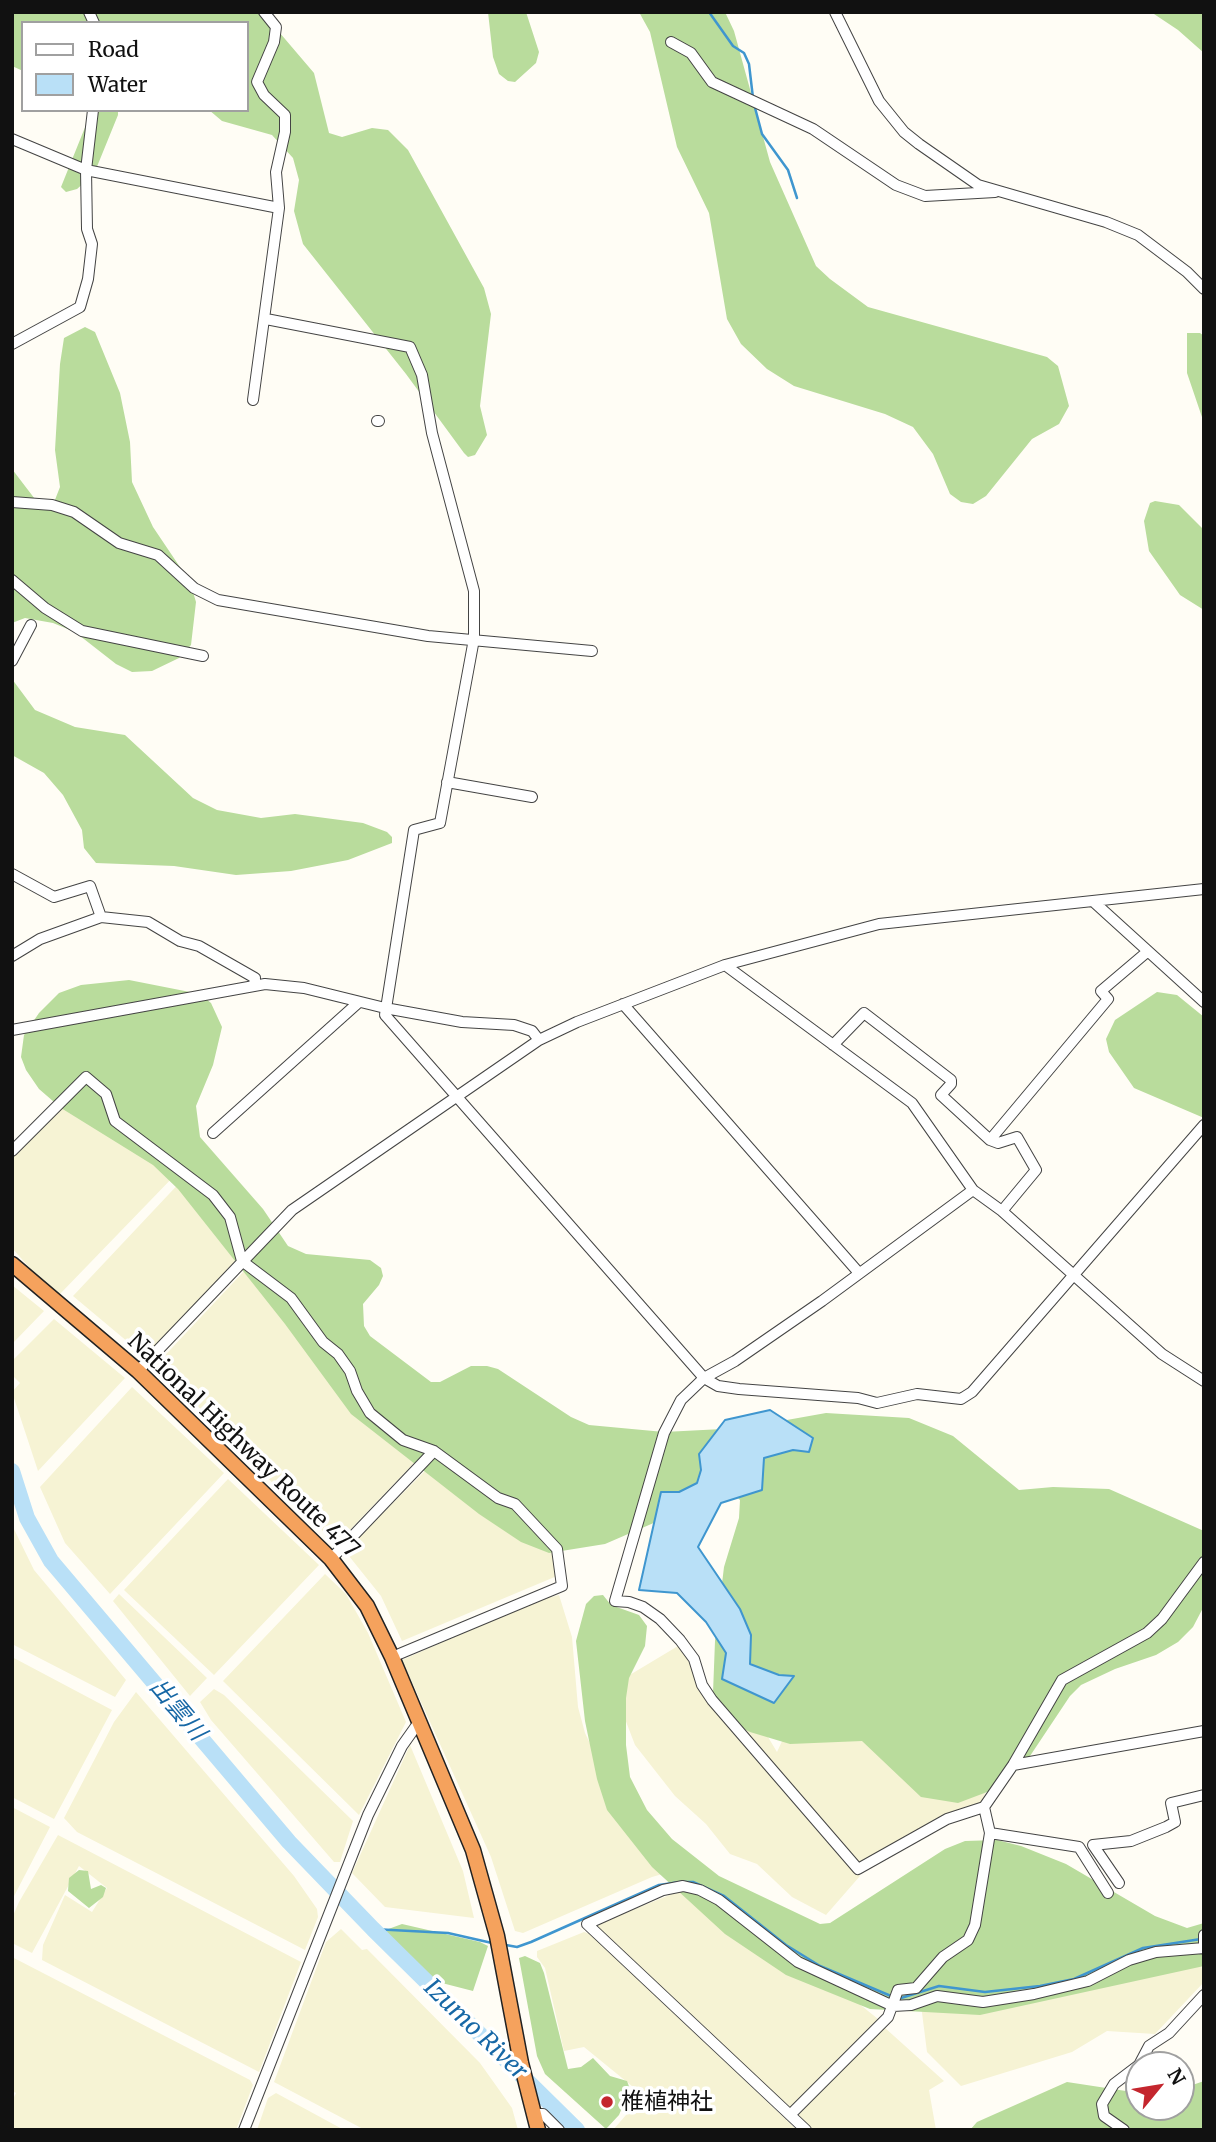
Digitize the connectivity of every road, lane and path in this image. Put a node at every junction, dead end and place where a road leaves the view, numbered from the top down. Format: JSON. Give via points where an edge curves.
{"nodes":[{"id":1,"x":264,"y":12,"type":"edge"},
{"id":2,"x":835,"y":12,"type":"edge"},
{"id":3,"x":671,"y":42,"type":"dead end"},
{"id":4,"x":93,"y":112,"type":"edge"},
{"id":5,"x":12,"y":139,"type":"edge"},
{"id":6,"x":86,"y":170,"type":"junction"},
{"id":7,"x":999,"y":192,"type":"junction"},
{"id":8,"x":279,"y":208,"type":"junction"},
{"id":9,"x":1204,"y":289,"type":"edge"},
{"id":10,"x":266,"y":319,"type":"junction"},
{"id":11,"x":12,"y":344,"type":"edge"},
{"id":12,"x":253,"y":400,"type":"dead end"},
{"id":13,"x":12,"y":502,"type":"edge"},
{"id":14,"x":12,"y":580,"type":"edge"},
{"id":15,"x":31,"y":625,"type":"dead end"},
{"id":16,"x":474,"y":639,"type":"junction"},
{"id":17,"x":592,"y":651,"type":"dead end"},
{"id":18,"x":203,"y":656,"type":"dead end"},
{"id":19,"x":12,"y":661,"type":"edge"},
{"id":20,"x":447,"y":782,"type":"junction"},
{"id":21,"x":532,"y":797,"type":"dead end"},
{"id":22,"x":12,"y":874,"type":"edge"},
{"id":23,"x":1204,"y":889,"type":"edge"},
{"id":24,"x":1095,"y":903,"type":"junction"},
{"id":25,"x":101,"y":917,"type":"junction"},
{"id":26,"x":1147,"y":952,"type":"junction"},
{"id":27,"x":12,"y":956,"type":"edge"},
{"id":28,"x":725,"y":965,"type":"junction"},
{"id":29,"x":254,"y":985,"type":"junction"},
{"id":30,"x":359,"y":1002,"type":"junction"},
{"id":31,"x":1204,"y":1002,"type":"edge"},
{"id":32,"x":622,"y":1004,"type":"junction"},
{"id":33,"x":385,"y":1008,"type":"junction"},
{"id":34,"x":12,"y":1030,"type":"edge"},
{"id":35,"x":539,"y":1040,"type":"junction"},
{"id":36,"x":833,"y":1045,"type":"junction"},
{"id":37,"x":457,"y":1098,"type":"junction"},
{"id":38,"x":1204,"y":1125,"type":"edge"},
{"id":39,"x":213,"y":1133,"type":"dead end"},
{"id":40,"x":990,"y":1140,"type":"junction"},
{"id":41,"x":13,"y":1149,"type":"edge"},
{"id":42,"x":973,"y":1190,"type":"junction"},
{"id":43,"x":1002,"y":1211,"type":"junction"},
{"id":44,"x":243,"y":1261,"type":"junction"},
{"id":45,"x":12,"y":1264,"type":"edge"},
{"id":46,"x":859,"y":1273,"type":"junction"},
{"id":47,"x":1074,"y":1275,"type":"junction"},
{"id":48,"x":138,"y":1371,"type":"junction"},
{"id":49,"x":704,"y":1378,"type":"junction"},
{"id":50,"x":1204,"y":1381,"type":"edge"},
{"id":51,"x":434,"y":1451,"type":"junction"},
{"id":52,"x":331,"y":1559,"type":"junction"},
{"id":53,"x":1204,"y":1562,"type":"edge"},
{"id":54,"x":392,"y":1657,"type":"junction"},
{"id":55,"x":419,"y":1722,"type":"junction"},
{"id":56,"x":1204,"y":1731,"type":"edge"},
{"id":57,"x":1013,"y":1765,"type":"junction"},
{"id":58,"x":1204,"y":1795,"type":"edge"},
{"id":59,"x":984,"y":1807,"type":"junction"},
{"id":60,"x":990,"y":1833,"type":"junction"},
{"id":61,"x":1119,"y":1883,"type":"dead end"},
{"id":62,"x":1108,"y":1893,"type":"dead end"},
{"id":63,"x":1204,"y":1935,"type":"edge"},
{"id":64,"x":1204,"y":1947,"type":"edge"},
{"id":65,"x":1204,"y":1994,"type":"edge"},
{"id":66,"x":894,"y":2001,"type":"junction"},
{"id":67,"x":1146,"y":2051,"type":"edge"},
{"id":68,"x":1125,"y":2076,"type":"edge"},
{"id":69,"x":531,"y":2108,"type":"junction"},
{"id":70,"x":790,"y":2115,"type":"junction"},
{"id":71,"x":244,"y":2130,"type":"edge"},
{"id":72,"x":538,"y":2130,"type":"edge"},
{"id":73,"x":559,"y":2130,"type":"edge"},
{"id":74,"x":806,"y":2130,"type":"edge"},
{"id":75,"x":1124,"y":2130,"type":"edge"}],
"edges":[{"from":1,"to":8,"type":"street","via":[[276,27],[257,82],[285,115],[276,172]]},
{"from":2,"to":7,"type":"street","via":[[879,101],[904,132],[978,185]]},
{"from":3,"to":7,"type":"street","via":[[691,53],[712,82],[813,128],[896,185],[925,196]]},
{"from":4,"to":6,"type":"street"},
{"from":5,"to":6,"type":"street"},
{"from":6,"to":8,"type":"street"},
{"from":6,"to":11,"type":"street","via":[[87,229],[92,244],[80,307]]},
{"from":7,"to":9,"type":"street","via":[[1138,235]]},
{"from":8,"to":10,"type":"street"},
{"from":10,"to":12,"type":"street"},
{"from":10,"to":16,"type":"street","via":[[410,347],[422,375],[432,433],[474,591]]},
{"from":13,"to":16,"type":"street","via":[[74,512],[120,543],[158,555],[194,588],[218,600],[428,636]]},
{"from":14,"to":18,"type":"street","via":[[82,631]]},
{"from":15,"to":19,"type":"street"},
{"from":16,"to":17,"type":"street"},
{"from":16,"to":20,"type":"street"},
{"from":20,"to":21,"type":"street"},
{"from":20,"to":33,"type":"street","via":[[440,823],[414,830]]},
{"from":22,"to":25,"type":"street","via":[[54,897],[90,886]]},
{"from":23,"to":24,"type":"street"},
{"from":24,"to":26,"type":"street"},
{"from":24,"to":28,"type":"street","via":[[879,924]]},
{"from":25,"to":27,"type":"street","via":[[40,939]]},
{"from":25,"to":29,"type":"street","via":[[148,922],[255,978]]},
{"from":26,"to":31,"type":"street"},
{"from":26,"to":40,"type":"street","via":[[1101,991],[1108,999]]},
{"from":28,"to":32,"type":"street"},
{"from":28,"to":36,"type":"street"},
{"from":29,"to":30,"type":"street","via":[[304,988]]},
{"from":29,"to":34,"type":"street"},
{"from":30,"to":33,"type":"street"},
{"from":30,"to":39,"type":"street"},
{"from":32,"to":35,"type":"street"},
{"from":32,"to":46,"type":"street"},
{"from":33,"to":35,"type":"street","via":[[462,1022],[514,1025],[532,1031]]},
{"from":33,"to":37,"type":"street","via":[[385,1015]]},
{"from":35,"to":37,"type":"street"},
{"from":36,"to":40,"type":"street","via":[[864,1013],[951,1080],[941,1095]]},
{"from":36,"to":42,"type":"street","via":[[912,1103]]},
{"from":37,"to":44,"type":"street","via":[[292,1210]]},
{"from":37,"to":49,"type":"street"},
{"from":38,"to":47,"type":"street"},
{"from":40,"to":43,"type":"street","via":[[998,1143],[1017,1137],[1036,1170]]},
{"from":41,"to":44,"type":"street","via":[[86,1077],[106,1094],[115,1121],[213,1195],[230,1217]]},
{"from":42,"to":43,"type":"street"},
{"from":42,"to":46,"type":"street"},
{"from":43,"to":47,"type":"street"},
{"from":44,"to":48,"type":"street"},
{"from":44,"to":51,"type":"street","via":[[291,1298],[344,1362],[376,1419],[403,1440]]},
{"from":45,"to":48,"type":"highway","name":"National Highway Route 477"},
{"from":46,"to":49,"type":"street","via":[[735,1362]]},
{"from":47,"to":49,"type":"street","via":[[961,1399],[917,1394],[877,1403],[718,1386]]},
{"from":47,"to":50,"type":"street","via":[[1162,1354]]},
{"from":48,"to":52,"type":"highway","name":"National Highway Route 477"},
{"from":49,"to":59,"type":"street","via":[[681,1400],[664,1433],[615,1601],[643,1607],[680,1640],[712,1700],[858,1869],[947,1819]]},
{"from":51,"to":52,"type":"street"},
{"from":51,"to":54,"type":"street","via":[[498,1498],[515,1504],[556,1549],[562,1586]]},
{"from":52,"to":54,"type":"highway","name":"National Highway Route 477","via":[[367,1606]]},
{"from":53,"to":57,"type":"street","via":[[1147,1633],[1062,1680]]},
{"from":54,"to":55,"type":"highway","name":"National Highway Route 477"},
{"from":55,"to":69,"type":"highway","name":"National Highway Route 477","via":[[473,1850],[497,1936]]},
{"from":55,"to":71,"type":"street","via":[[384,1780]]},
{"from":56,"to":57,"type":"street"},
{"from":57,"to":59,"type":"street"},
{"from":58,"to":61,"type":"street","via":[[1171,1803],[1175,1822],[1166,1826],[1131,1840],[1093,1844]]},
{"from":59,"to":60,"type":"street"},
{"from":60,"to":62,"type":"street","via":[[1079,1847]]},
{"from":60,"to":66,"type":"street","via":[[975,1925],[968,1940],[943,1958],[916,1988],[898,1990]]},
{"from":63,"to":64,"type":"street"},
{"from":64,"to":66,"type":"street","via":[[1156,1952],[1088,1981],[1034,1994],[983,2002],[937,1996],[911,2005]]},
{"from":65,"to":67,"type":"street"},
{"from":66,"to":70,"type":"street","via":[[888,2017]]},
{"from":66,"to":70,"type":"street","via":[[798,1962],[700,1890],[683,1886],[663,1890],[587,1924]]},
{"from":68,"to":75,"type":"street","via":[[1102,2104],[1104,2116]]},
{"from":69,"to":72,"type":"highway","name":"National Highway Route 477"},
{"from":69,"to":73,"type":"street"},
{"from":70,"to":74,"type":"street"}]}
